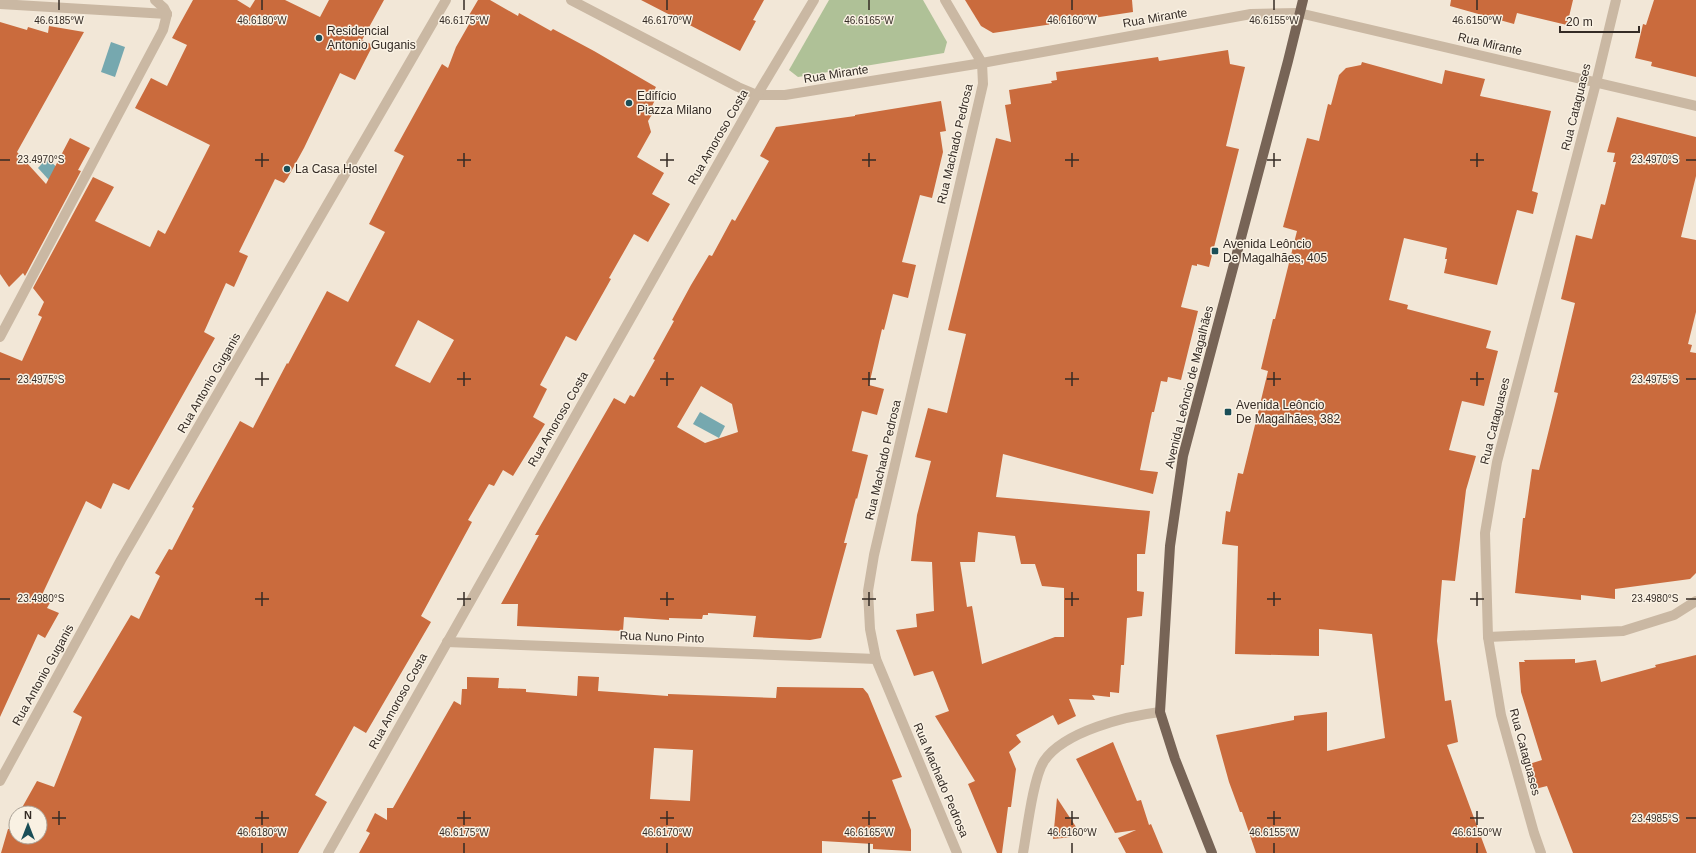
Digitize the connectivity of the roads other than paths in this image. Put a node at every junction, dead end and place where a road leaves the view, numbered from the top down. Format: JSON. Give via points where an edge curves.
{"nodes":[{"id":1,"x":155,"y":0,"type":"edge"},
{"id":2,"x":446,"y":0,"type":"edge"},
{"id":3,"x":571,"y":0,"type":"edge"},
{"id":4,"x":814,"y":0,"type":"edge"},
{"id":5,"x":945,"y":0,"type":"edge"},
{"id":6,"x":1303,"y":0,"type":"edge"},
{"id":7,"x":1616,"y":0,"type":"edge"},
{"id":8,"x":0,"y":4,"type":"edge"},
{"id":9,"x":1299,"y":13,"type":"junction"},
{"id":10,"x":167,"y":14,"type":"junction"},
{"id":11,"x":982,"y":63,"type":"junction"},
{"id":12,"x":1596,"y":82,"type":"junction"},
{"id":13,"x":757,"y":95,"type":"junction"},
{"id":14,"x":1696,"y":106,"type":"edge"},
{"id":15,"x":0,"y":337,"type":"edge"},
{"id":16,"x":1696,"y":601,"type":"edge"},
{"id":17,"x":1488,"y":637,"type":"junction"},
{"id":18,"x":447,"y":642,"type":"junction"},
{"id":19,"x":876,"y":658,"type":"junction"},
{"id":20,"x":1160,"y":712,"type":"junction"},
{"id":21,"x":0,"y":781,"type":"edge"},
{"id":22,"x":328,"y":853,"type":"edge"},
{"id":23,"x":957,"y":853,"type":"edge"},
{"id":24,"x":1023,"y":853,"type":"edge"},
{"id":25,"x":1212,"y":853,"type":"edge"},
{"id":26,"x":1541,"y":853,"type":"edge"}],
"edges":[{"from":1,"to":10,"type":"street"},
{"from":2,"to":21,"type":"street","name":"Rua Antonio Guganis","via":[[121,560]]},
{"from":3,"to":13,"type":"street"},
{"from":4,"to":13,"type":"street","name":"Rua Amoroso Costa"},
{"from":5,"to":11,"type":"street"},
{"from":6,"to":9,"type":"main road","name":"Avenida Leôncio de Magalhães"},
{"from":7,"to":12,"type":"street","name":"Rua Cataguases"},
{"from":8,"to":10,"type":"street"},
{"from":9,"to":11,"type":"street","name":"Rua Mirante","via":[[1251,14]]},
{"from":9,"to":12,"type":"street","name":"Rua Mirante"},
{"from":9,"to":20,"type":"main road","name":"Avenida Leôncio de Magalhães","via":[[1183,456],[1170,546]]},
{"from":10,"to":15,"type":"street","via":[[166,25]]},
{"from":11,"to":13,"type":"street","name":"Rua Mirante","via":[[786,95]]},
{"from":11,"to":19,"type":"street","name":"Rua Machado Pedrosa","via":[[983,84],[874,555],[868,591],[870,629]]},
{"from":12,"to":14,"type":"street","name":"Rua Mirante"},
{"from":12,"to":17,"type":"street","name":"Rua Cataguases","via":[[1497,462],[1485,533]]},
{"from":13,"to":18,"type":"street","name":"Rua Amoroso Costa"},
{"from":16,"to":17,"type":"street","via":[[1674,615],[1623,631]]},
{"from":17,"to":26,"type":"street","name":"Rua Cataguases","via":[[1501,715]]},
{"from":18,"to":19,"type":"street","name":"Rua Nuno Pinto"},
{"from":18,"to":22,"type":"street","name":"Rua Amoroso Costa"},
{"from":19,"to":23,"type":"street","name":"Rua Machado Pedrosa"},
{"from":20,"to":24,"type":"street","via":[[1136,715],[1082,732],[1059,747],[1044,761],[1036,780]]},
{"from":20,"to":25,"type":"main road","name":"Avenida Leôncio de Magalhães","via":[[1175,760]]}]}
